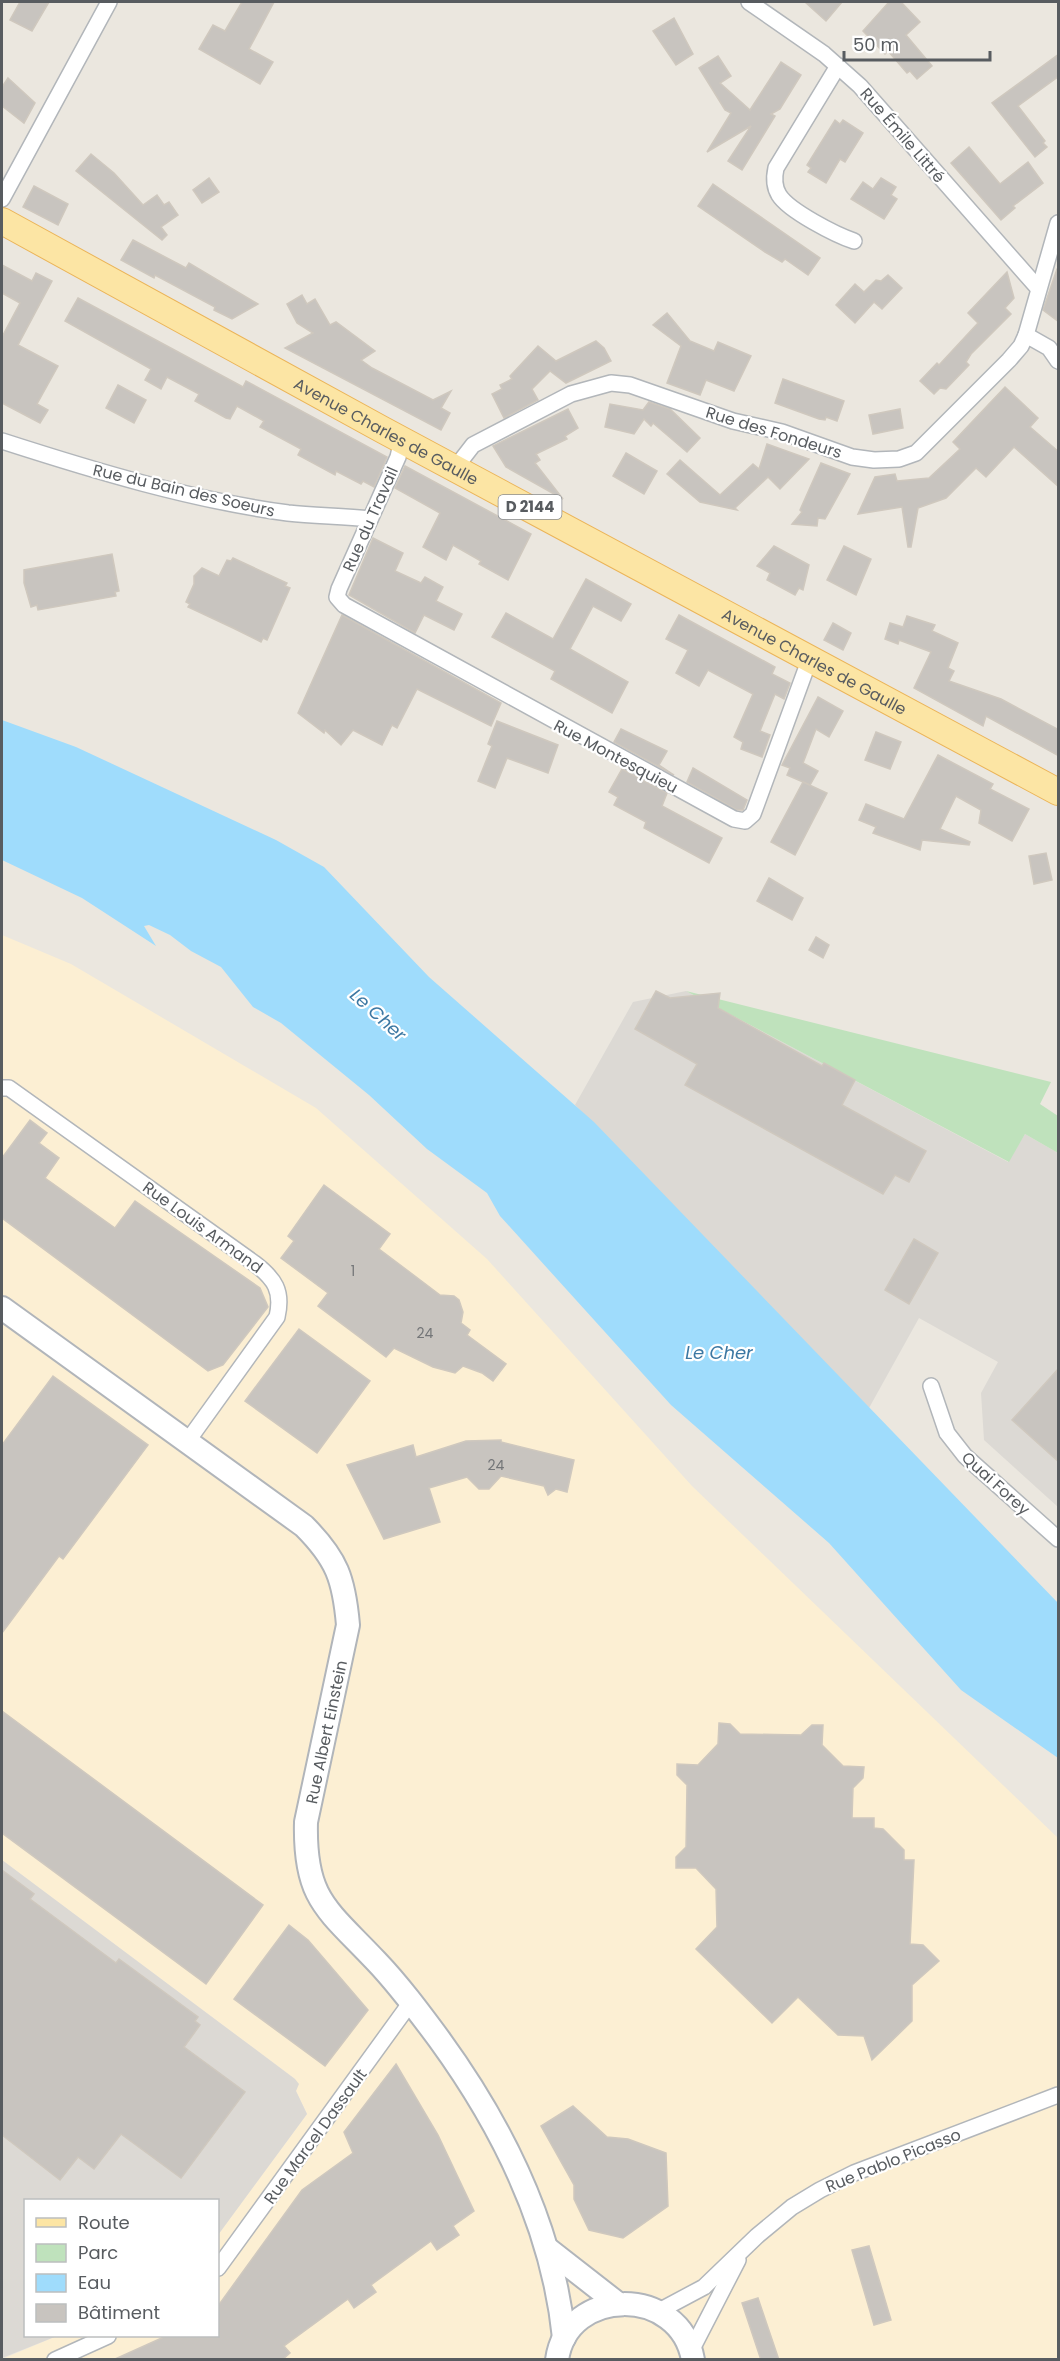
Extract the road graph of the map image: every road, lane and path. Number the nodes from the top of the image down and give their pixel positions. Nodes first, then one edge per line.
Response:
1 (109, 2) edge
2 (748, 2) edge
3 (838, 66) junction
4 (2, 199) edge
5 (2, 221) edge
6 (1059, 222) edge
7 (854, 241) dead end
8 (1038, 288) junction
9 (1026, 335) junction
10 (1059, 361) edge
11 (402, 440) junction
12 (2, 441) edge
13 (456, 467) junction
14 (370, 519) junction
15 (338, 597) joint
16 (810, 658) junction
17 (1059, 792) edge
18 (2, 1088) edge
19 (2, 1308) edge
20 (931, 1386) dead end
21 (187, 1442) junction
22 (1059, 1539) edge
23 (411, 2001) junction
24 (1059, 2095) edge
25 (549, 2250) junction
26 (742, 2250) junction
27 (219, 2267) edge
28 (617, 2303) junction
29 (659, 2311) junction
30 (106, 2337) edge
31 (564, 2338) junction
32 (692, 2355) edge
33 (55, 2360) edge
34 (556, 2360) edge

1 - 4 street
2 - 3 street, Rue Émile Littré
3 - 7 street
3 - 8 street, Rue Émile Littré
5 - 11 main road, Avenue Charles de Gaulle / D 2144
6 - 8 street, Rue des Fondeurs
8 - 9 street, Rue des Fondeurs
9 - 10 street
9 - 13 street, Rue des Fondeurs
11 - 13 main road, Avenue Charles de Gaulle / D 2144
11 - 14 street, Rue du Travail
12 - 14 street, Rue du Bain des Soeurs
13 - 16 main road, Avenue Charles de Gaulle / D 2144
14 - 15 street, Rue du Travail
15 - 16 street, Rue Montesquieu
16 - 17 main road, Avenue Charles de Gaulle / D 2144
18 - 21 street, Rue Louis Armand
19 - 21 street, Rue Albert Einstein
20 - 22 street, Quai Forey
21 - 23 street, Rue Albert Einstein
23 - 25 street, Rue Albert Einstein
23 - 27 street, Rue Marcel Dassault
24 - 26 street, Rue Pablo Picasso
25 - 28 street
25 - 31 street, Rue Albert Einstein
26 - 29 street, Rue Pablo Picasso
26 - 32 street, Rue Pablo Picasso
28 - 29 street
28 - 31 street
29 - 32 street
30 - 33 street
31 - 34 street

